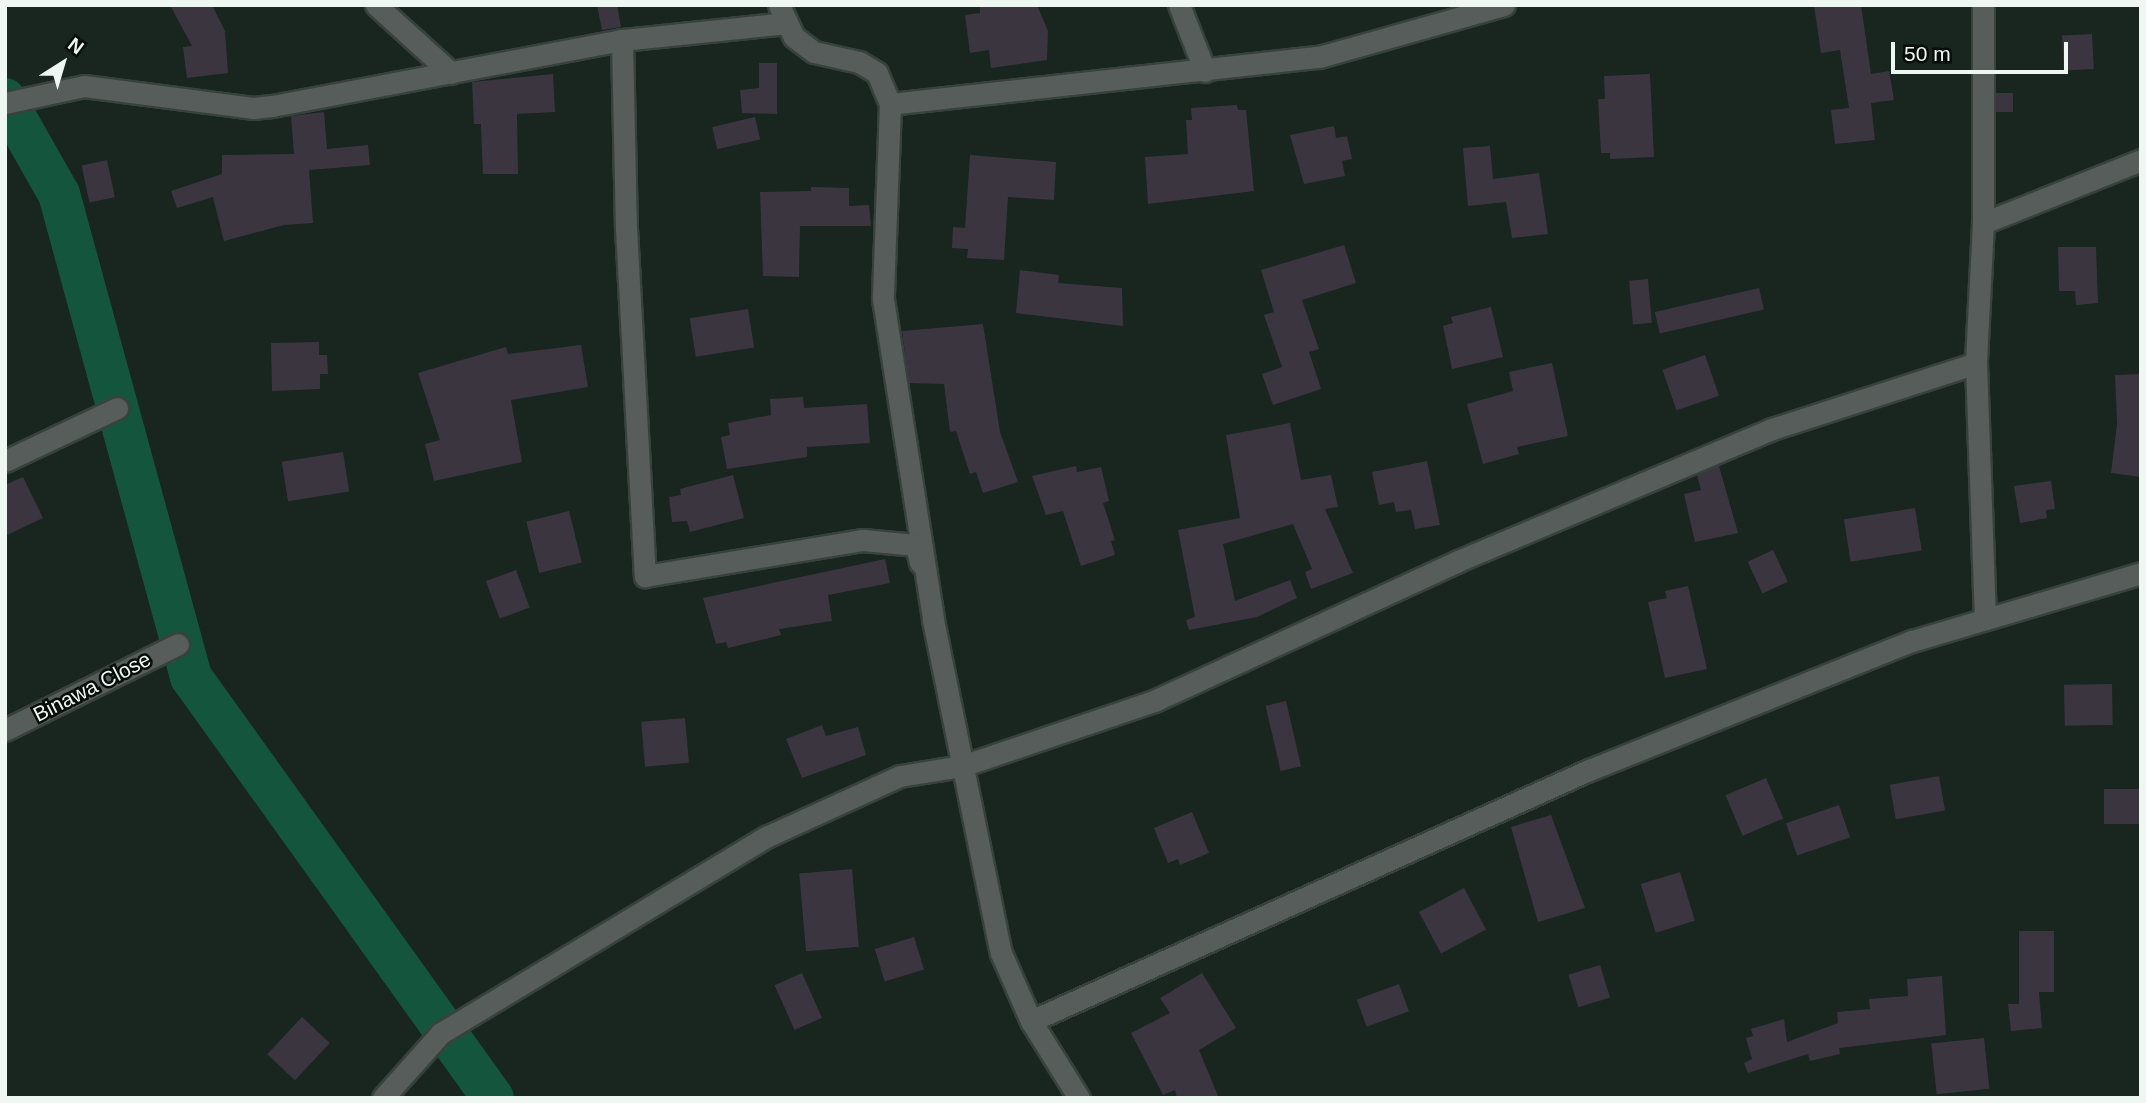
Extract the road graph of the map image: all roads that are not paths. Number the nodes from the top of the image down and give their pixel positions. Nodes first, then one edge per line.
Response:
1 (376, 5) edge
2 (1179, 5) edge
3 (1504, 5) edge
4 (1983, 5) edge
5 (782, 14) edge
6 (622, 40) junction
7 (1205, 71) junction
8 (451, 74) junction
9 (5, 103) edge
10 (890, 104) junction
11 (2141, 160) edge
12 (1983, 223) junction
13 (1976, 363) junction
14 (117, 408) dead end
15 (5, 461) edge
16 (2141, 573) edge
17 (1985, 618) junction
18 (933, 620) junction
19 (178, 644) dead end
20 (5, 730) edge
21 (962, 766) junction
22 (1031, 1021) junction
23 (383, 1098) edge
24 (1079, 1098) edge

1 - 8 street
2 - 7 street
3 - 7 street
4 - 12 street
5 - 6 street
5 - 10 street
6 - 8 street
6 - 18 street
7 - 10 street
8 - 9 street
10 - 18 street
11 - 12 street
12 - 13 street
13 - 17 street
13 - 21 street
14 - 15 street
16 - 17 street
17 - 22 street
18 - 21 street
19 - 20 street, Binawa Close
21 - 22 street
21 - 23 street
22 - 24 street

